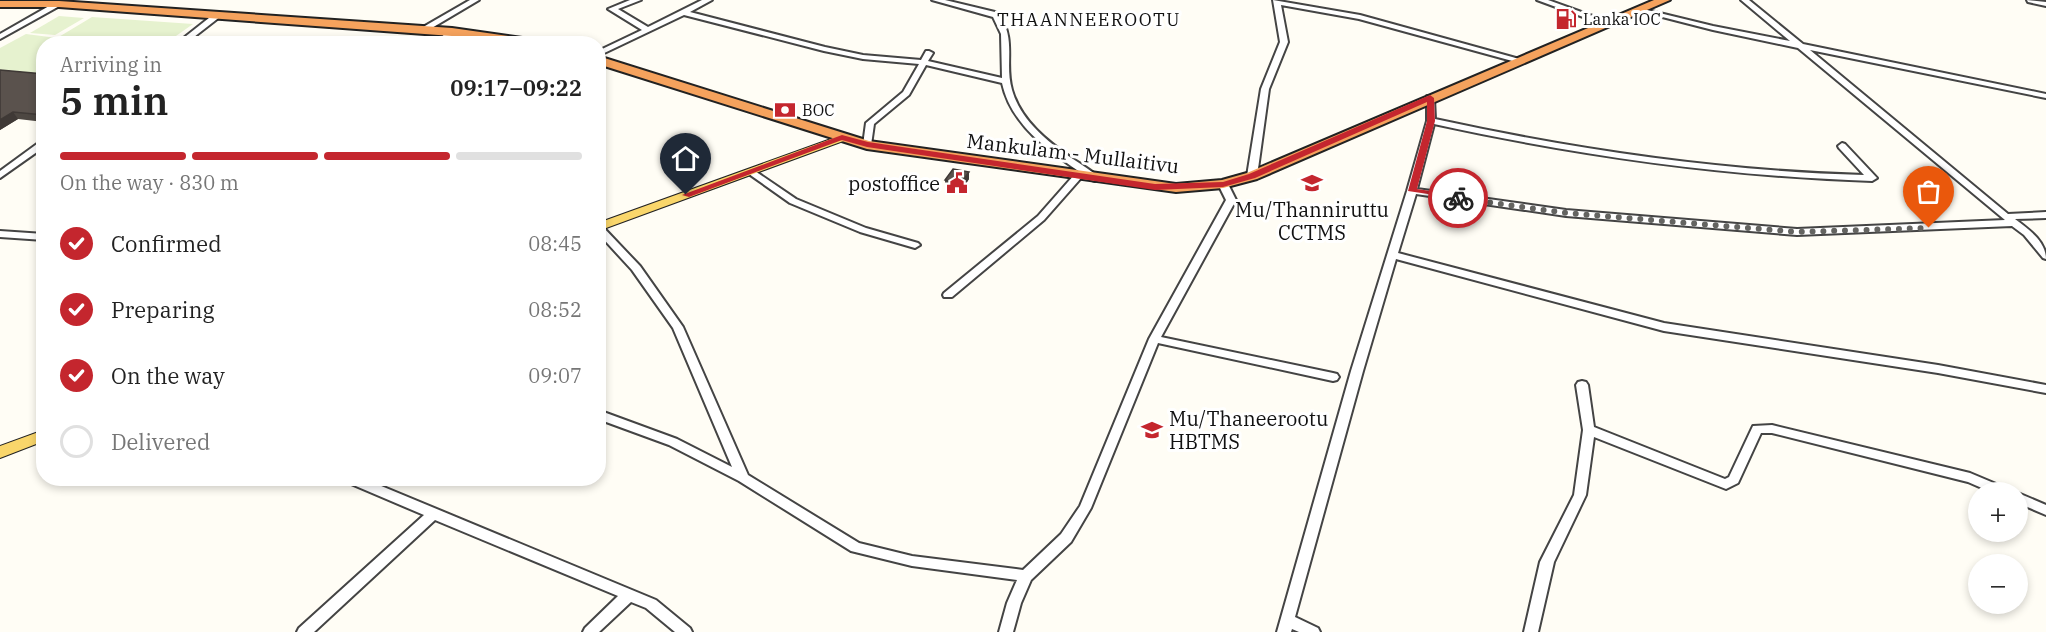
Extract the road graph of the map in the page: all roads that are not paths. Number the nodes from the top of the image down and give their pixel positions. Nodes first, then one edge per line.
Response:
1 (475, 0) edge
2 (637, 0) edge
3 (708, 0) edge
4 (936, 0) edge
5 (1541, 0) edge
6 (1664, 0) edge
7 (1745, 0) edge
8 (2031, 0) edge
9 (1277, 1) edge
10 (0, 4) edge
11 (59, 4) junction
12 (2046, 4) edge
13 (1639, 10) junction
14 (683, 12) junction
15 (217, 16) junction
16 (1608, 23) junction
17 (422, 30) junction
18 (648, 30) junction
19 (452, 32) junction
20 (190, 36) edge
21 (447, 36) edge
22 (480, 36) edge
23 (0, 37) edge
24 (1797, 45) junction
25 (606, 50) edge
26 (929, 53) dead end
27 (1519, 60) junction
28 (922, 62) junction
29 (606, 63) edge
30 (1007, 82) junction
31 (2046, 96) edge
32 (1430, 98) junction
33 (1431, 121) junction
34 (842, 138) junction
35 (867, 145) junction
36 (1842, 146) dead end
37 (36, 148) edge
38 (752, 172) junction
39 (0, 175) edge
40 (1078, 176) junction
41 (1252, 176) junction
42 (1095, 178) junction
43 (1223, 184) junction
44 (1412, 191) junction
45 (2046, 215) edge
46 (2010, 220) junction
47 (606, 224) edge
48 (0, 234) edge
49 (36, 236) edge
50 (606, 236) edge
51 (915, 245) dead end
52 (1393, 255) junction
53 (2046, 256) edge
54 (948, 295) dead end
55 (1154, 339) junction
56 (1333, 377) dead end
57 (1582, 386) dead end
58 (2046, 389) edge
59 (606, 417) edge
60 (1589, 430) junction
61 (36, 438) edge
62 (0, 452) edge
63 (743, 478) junction
64 (1980, 482) edge
65 (368, 486) edge
66 (2028, 502) edge
67 (2046, 510) edge
68 (434, 513) junction
69 (1026, 576) junction
70 (629, 595) junction
71 (1287, 626) edge
72 (304, 632) edge
73 (590, 632) edge
74 (685, 632) edge
75 (1006, 632) edge
76 (1313, 632) edge
77 (1532, 632) edge

1 - 17 street
2 - 18 street
3 - 14 street
4 - 30 street
5 - 16 street
6 - 13 highway, Mankulam - Mullaitivu
7 - 24 street
8 - 12 street
9 - 27 street
9 - 41 street
10 - 11 highway
11 - 15 highway
11 - 23 street
13 - 16 highway, Mankulam - Mullaitivu
13 - 24 street
14 - 18 street
14 - 28 street
15 - 17 highway
15 - 20 street
16 - 27 highway, Mankulam - Mullaitivu
17 - 19 highway
18 - 25 street
19 - 21 street
19 - 22 highway
24 - 31 street
24 - 46 street
26 - 28 street
27 - 32 highway, Mankulam - Mullaitivu
28 - 30 street
28 - 35 street
29 - 34 highway, Mankulam - Mullaitivu
30 - 42 street
32 - 33 street
32 - 41 highway, Mankulam - Mullaitivu
33 - 36 street
33 - 44 street
34 - 35 highway, Mankulam - Mullaitivu
34 - 38 main road
35 - 40 highway, Mankulam - Mullaitivu
37 - 39 street
38 - 47 main road
38 - 51 street
40 - 42 highway, Mankulam - Mullaitivu
40 - 54 street
41 - 43 highway, Mankulam - Mullaitivu
42 - 43 highway, Mankulam - Mullaitivu
43 - 55 street
44 - 46 street
44 - 52 street
45 - 46 street
46 - 53 street
48 - 49 street
50 - 63 street
52 - 58 street
52 - 71 street
55 - 56 street
55 - 69 street
57 - 60 street
59 - 63 street
60 - 64 street
60 - 77 street
61 - 62 main road
63 - 69 street
65 - 68 street
66 - 67 street
68 - 70 street
68 - 72 street
69 - 75 street
70 - 73 street
70 - 74 street
71 - 76 street

